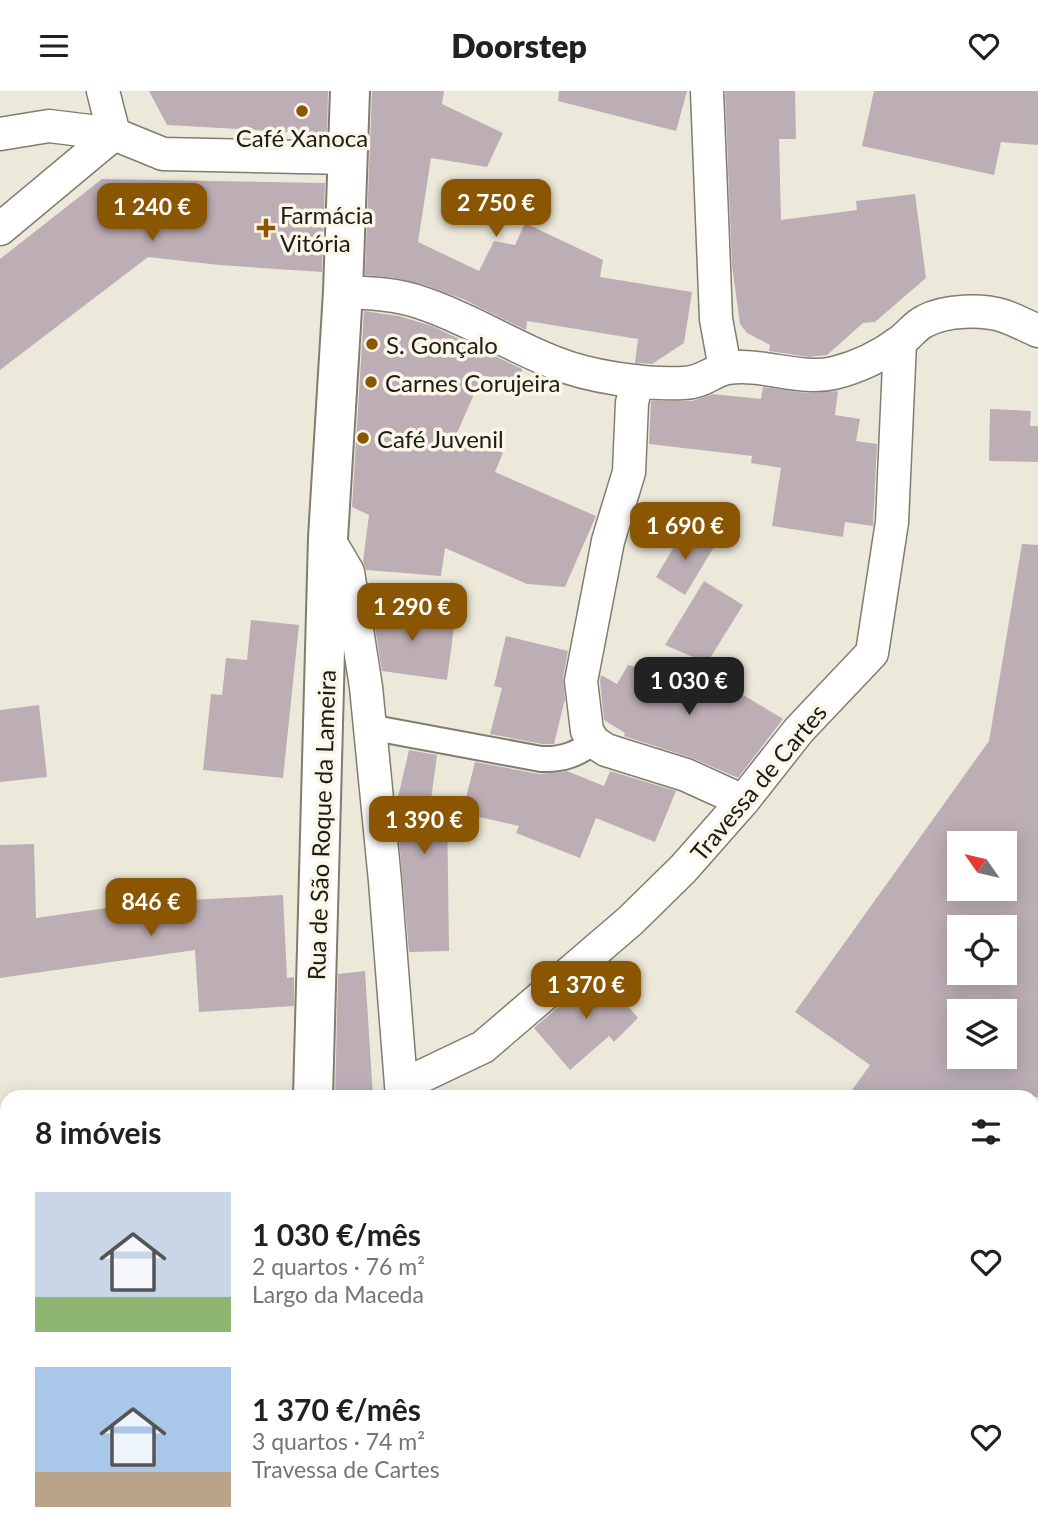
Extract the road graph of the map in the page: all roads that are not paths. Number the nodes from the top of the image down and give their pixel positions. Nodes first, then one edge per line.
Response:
1 (103, 91) edge
2 (350, 91) edge
3 (707, 91) edge
4 (0, 134) edge
5 (114, 134) junction
6 (348, 158) junction
7 (0, 229) edge
8 (344, 292) junction
9 (1038, 331) edge
10 (900, 342) junction
11 (725, 368) junction
12 (637, 381) junction
13 (328, 538) junction
14 (369, 727) junction
15 (591, 737) junction
16 (743, 801) junction
17 (313, 1090) edge
18 (401, 1090) edge
19 (405, 1090) edge

1 - 5 street
2 - 6 main road, Rua de São Roque da Lameira
3 - 11 street
4 - 5 street
5 - 6 street
5 - 7 street
6 - 8 main road, Rua de São Roque da Lameira
8 - 12 street
8 - 13 main road, Rua de São Roque da Lameira
9 - 10 street
10 - 11 street
10 - 16 street, Travessa de Cartes
11 - 12 street
12 - 15 street
13 - 14 street
13 - 17 main road, Rua de São Roque da Lameira
14 - 15 street
14 - 18 street
15 - 16 street
16 - 19 street, Travessa de Cartes

